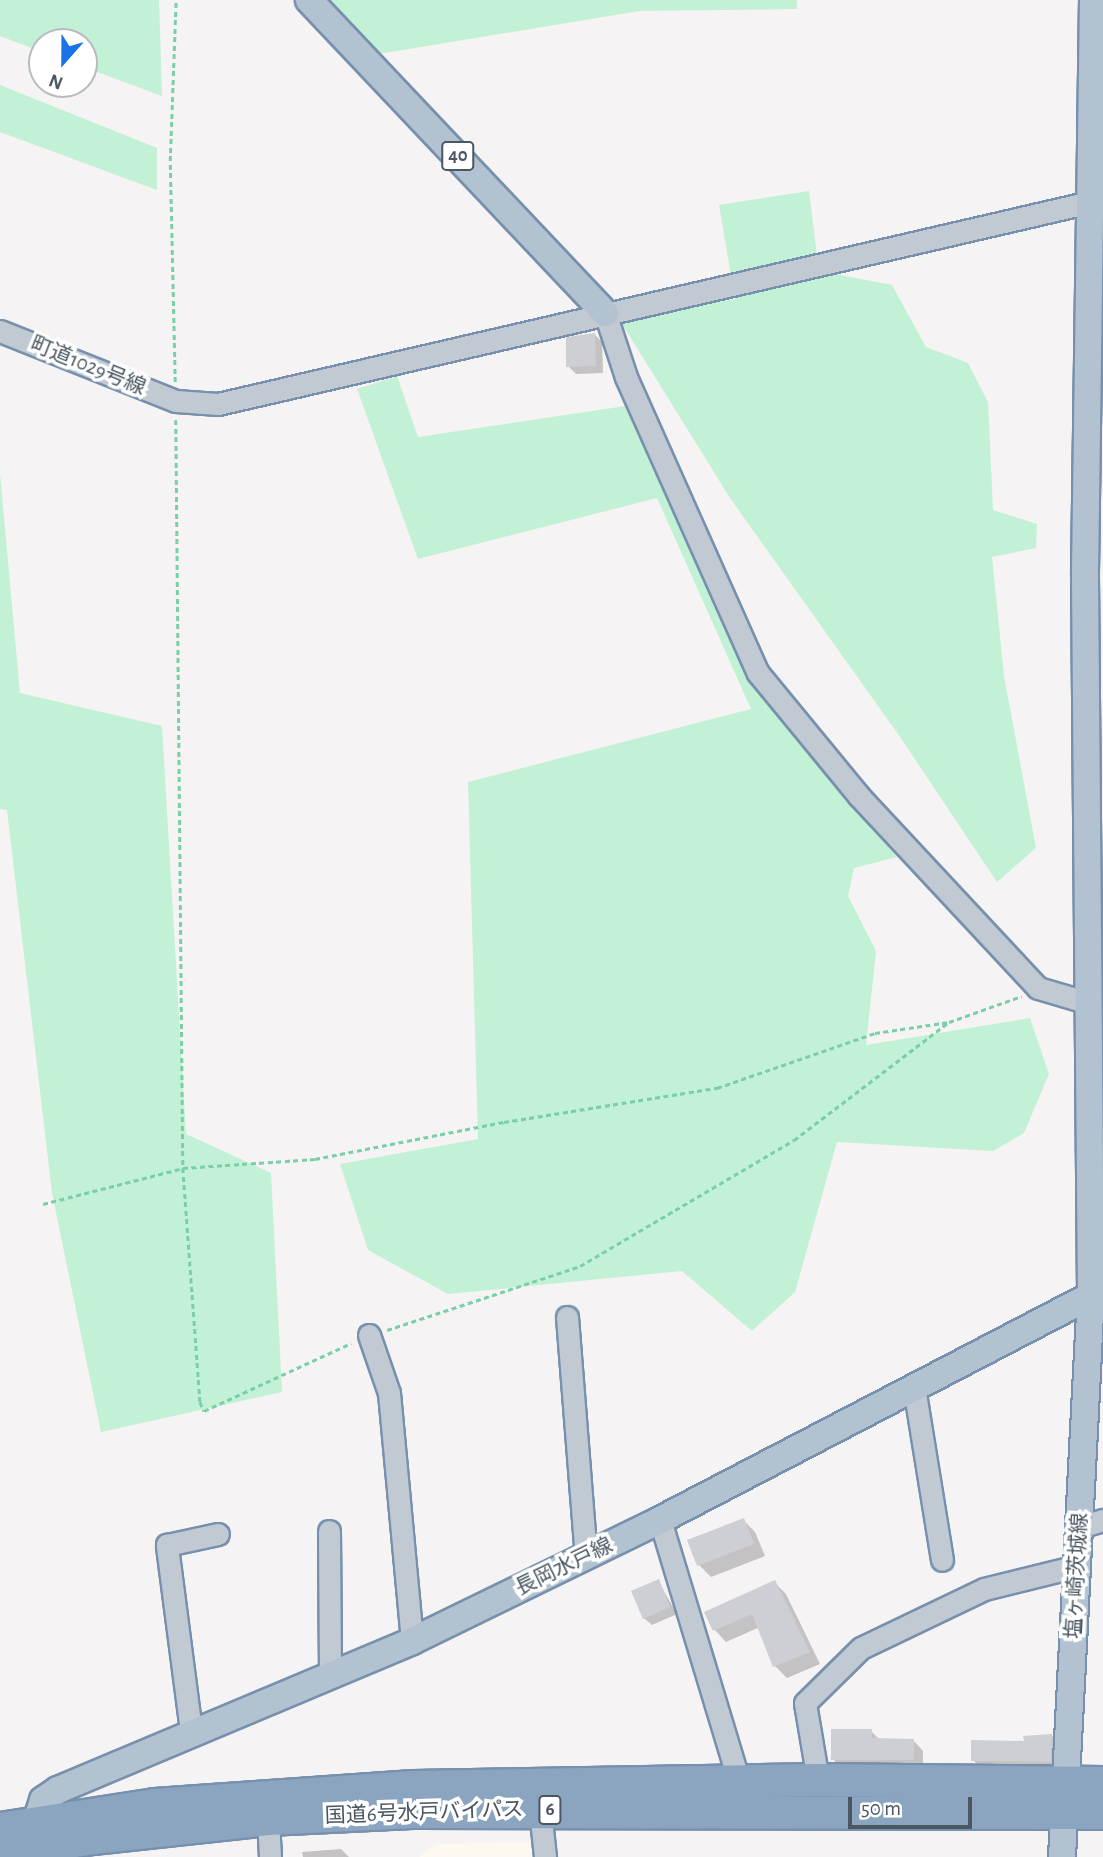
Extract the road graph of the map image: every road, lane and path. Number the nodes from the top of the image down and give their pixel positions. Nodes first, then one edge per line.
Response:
1 (176, 0) edge
2 (309, 0) edge
3 (1093, 0) edge
4 (1094, 192) edge
5 (605, 313) junction
6 (0, 331) edge
7 (176, 401) junction
8 (1038, 988) junction
9 (1094, 1010) edge
10 (949, 1022) junction
11 (183, 1168) junction
12 (43, 1204) dead end
13 (1097, 1291) edge
14 (567, 1317) dead end
15 (369, 1335) junction
16 (914, 1387) junction
17 (660, 1520) junction
18 (1091, 1523) edge
19 (329, 1531) dead end
20 (218, 1534) dead end
21 (586, 1557) junction
22 (942, 1560) dead end
23 (1077, 1566) junction
24 (412, 1641) junction
25 (330, 1675) junction
26 (191, 1731) junction
27 (818, 1780) junction
28 (739, 1781) junction
29 (1103, 1783) edge
30 (1066, 1798) junction
31 (540, 1810) junction
32 (1103, 1812) edge
33 (268, 1819) junction
34 (36, 1822) junction
35 (0, 1829) edge
36 (0, 1854) edge
37 (270, 1857) edge
38 (545, 1857) edge
39 (1062, 1857) edge

1 - 7 path
2 - 5 main road, 40
3 - 4 main road, 塩ヶ崎茨城線
4 - 5 street
4 - 9 main road, 塩ヶ崎茨城線
5 - 7 street
5 - 8 street
6 - 7 street, 町道1029号線
7 - 11 path
8 - 9 street
8 - 10 path
9 - 13 main road, 塩ヶ崎茨城線
10 - 11 path
10 - 15 path
11 - 12 path
11 - 15 path
13 - 16 main road, 長岡水戸線
13 - 18 main road, 塩ヶ崎茨城線
14 - 21 street
15 - 24 street
16 - 17 main road, 長岡水戸線
16 - 22 street
17 - 21 main road, 長岡水戸線
17 - 28 street
18 - 23 main road, 塩ヶ崎茨城線
19 - 25 street
20 - 26 street
21 - 24 main road, 長岡水戸線
23 - 27 street
23 - 30 main road, 塩ヶ崎茨城線
24 - 25 main road, 長岡水戸線
25 - 26 main road, 長岡水戸線
26 - 34 main road, 長岡水戸線
27 - 28 highway, 国道6号水戸バイパス / 6
27 - 30 highway, 国道6号水戸バイパス / 6
28 - 34 highway, 国道6号水戸バイパス / 6
29 - 30 highway, 国道6号水戸バイパス / 6
30 - 31 highway, 国道6号水戸バイパス / 6
30 - 32 highway, 国道6号水戸バイパス / 6
30 - 39 main road, 塩ヶ崎茨城線
31 - 33 highway, 国道6号水戸バイパス / 6
31 - 38 street
33 - 36 highway, 国道6号水戸バイパス / 6
33 - 37 street
34 - 35 highway, 国道6号水戸バイパス / 6

